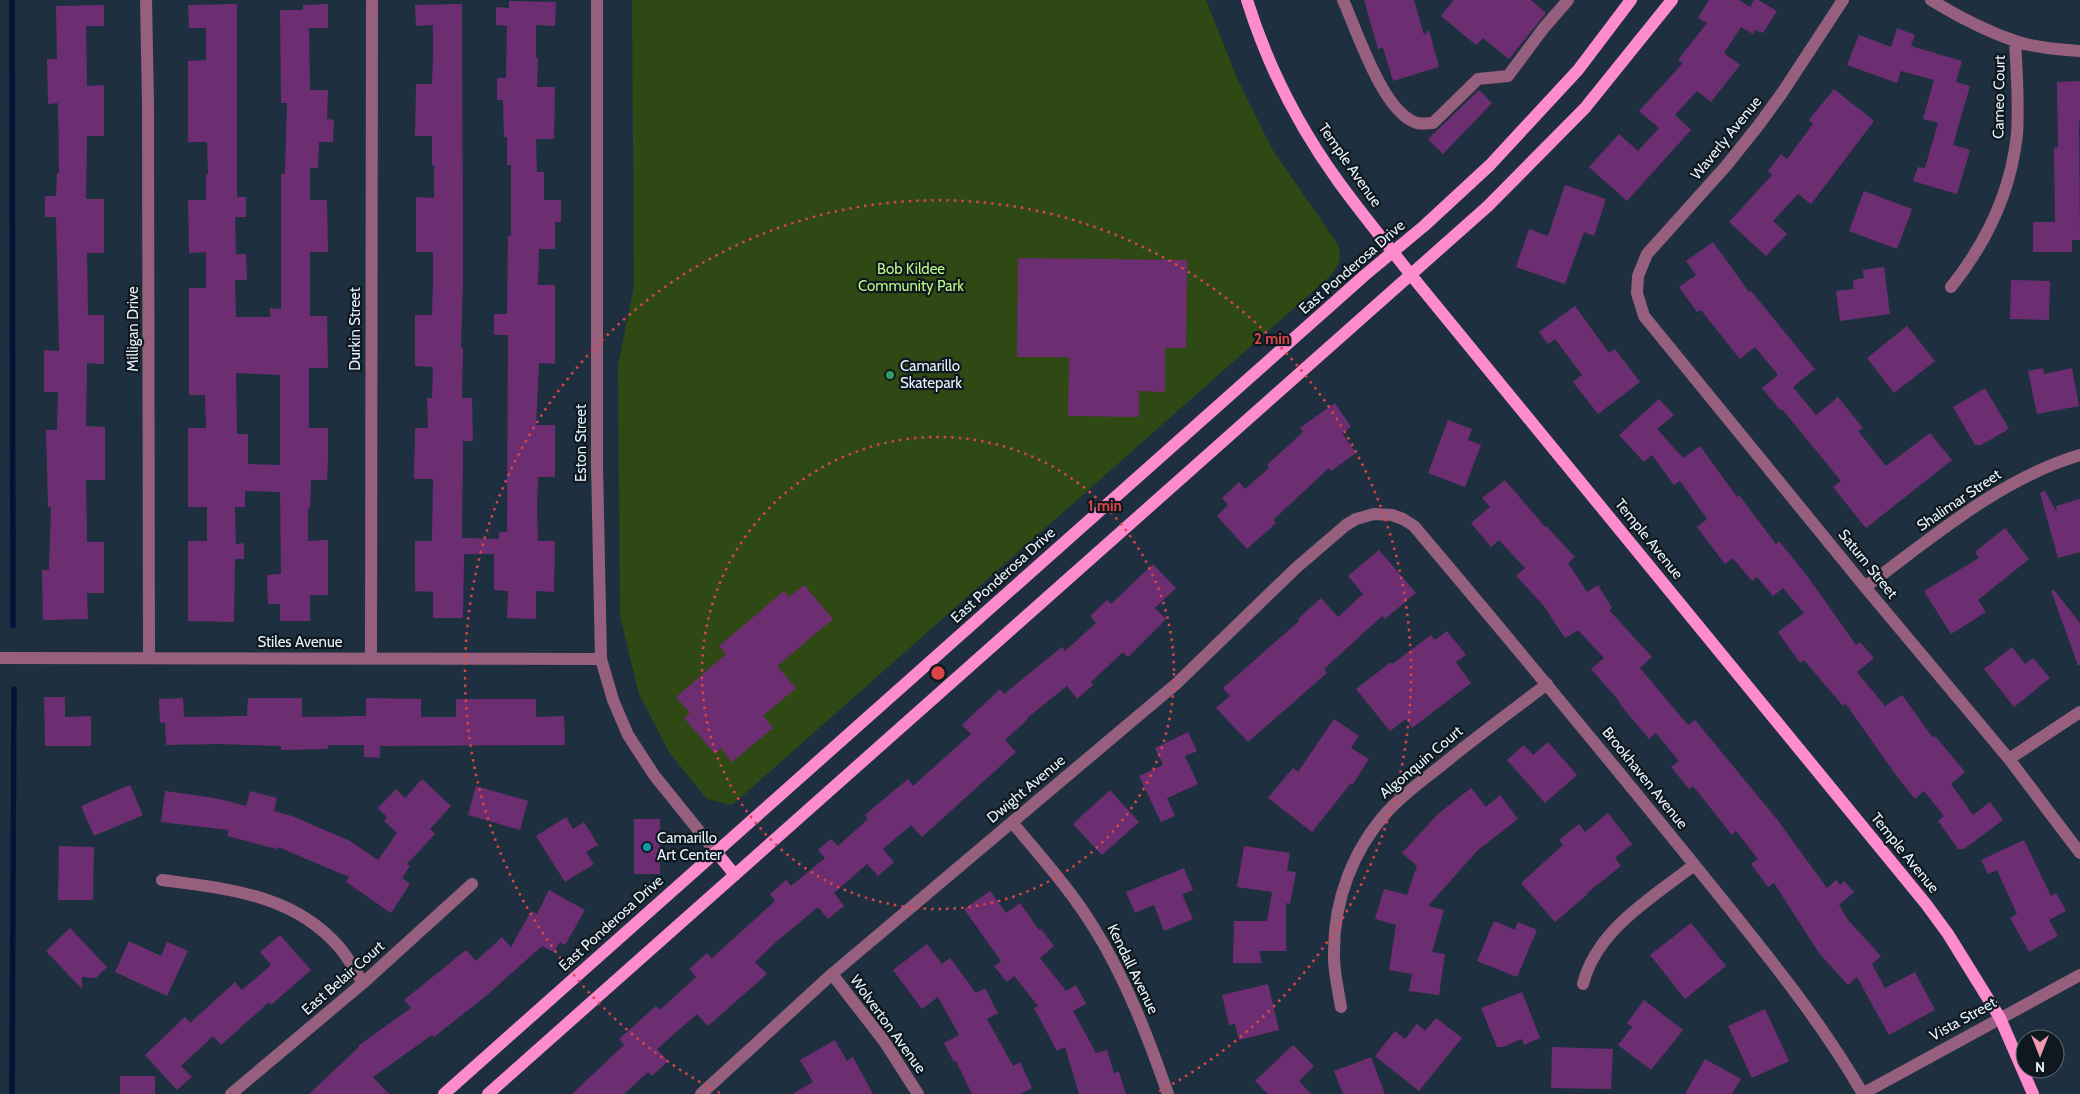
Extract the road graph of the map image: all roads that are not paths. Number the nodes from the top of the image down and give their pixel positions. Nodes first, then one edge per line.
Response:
1 (146, 0) edge
2 (372, 0) edge
3 (596, 0) edge
4 (1248, 0) edge
5 (1343, 0) edge
6 (1568, 0) edge
7 (1630, 0) edge
8 (1672, 0) edge
9 (1843, 0) edge
10 (1931, 0) edge
11 (2015, 41) junction
12 (2080, 51) edge
13 (1392, 251) junction
14 (1411, 275) junction
15 (1951, 287) dead end
16 (1637, 293) joint
17 (2080, 455) edge
18 (1374, 514) joint
19 (1864, 587) junction
20 (0, 658) edge
21 (149, 658) junction
22 (371, 659) junction
23 (601, 659) junction
24 (1547, 684) junction
25 (2080, 712) edge
26 (2009, 759) junction
27 (1012, 822) junction
28 (716, 852) junction
29 (2080, 853) edge
30 (1694, 864) junction
31 (735, 875) junction
32 (162, 880) dead end
33 (472, 884) dead end
34 (832, 974) junction
35 (2080, 974) edge
36 (364, 983) junction
37 (1584, 984) dead end
38 (1341, 1007) dead end
39 (2000, 1018) junction
40 (232, 1094) edge
41 (444, 1094) edge
42 (488, 1094) edge
43 (701, 1094) edge
44 (918, 1094) edge
45 (1168, 1094) edge
46 (1863, 1094) edge
47 (2033, 1094) edge

1 - 21 street, Milligan Drive
2 - 22 street, Durkin Street
3 - 23 street, Eston Street
4 - 13 main road, Temple Avenue
5 - 6 street
7 - 13 main road, East Ponderosa Drive
8 - 14 main road
9 - 16 street, Waverly Avenue
10 - 11 street
11 - 12 street
11 - 15 street, Cameo Court
13 - 14 main road, Temple Avenue
13 - 28 main road, East Ponderosa Drive
14 - 31 main road
14 - 39 main road, Temple Avenue
16 - 19 street, Saturn Street
17 - 19 street, Shalimar Street
18 - 24 street, Brookhaven Avenue
18 - 27 street, Dwight Avenue
19 - 26 street, Saturn Street
20 - 21 street, Stiles Avenue
21 - 22 street, Stiles Avenue
22 - 23 street, Stiles Avenue
23 - 28 street, Eston Street
24 - 30 street, Brookhaven Avenue
24 - 38 street, Algonquin Court
25 - 26 street
26 - 29 street, Saturn Street
27 - 34 street, Dwight Avenue
27 - 45 street, Kendall Avenue
28 - 31 main road
28 - 41 main road, East Ponderosa Drive
30 - 37 street
30 - 46 street, Brookhaven Avenue
31 - 42 main road
32 - 36 street
33 - 36 street, East Belair Court
34 - 43 street, Dwight Avenue
34 - 44 street, Wolverton Avenue
35 - 39 street, Vista Street
36 - 40 street, East Belair Court
39 - 46 street, Vista Street
39 - 47 main road, Temple Avenue

